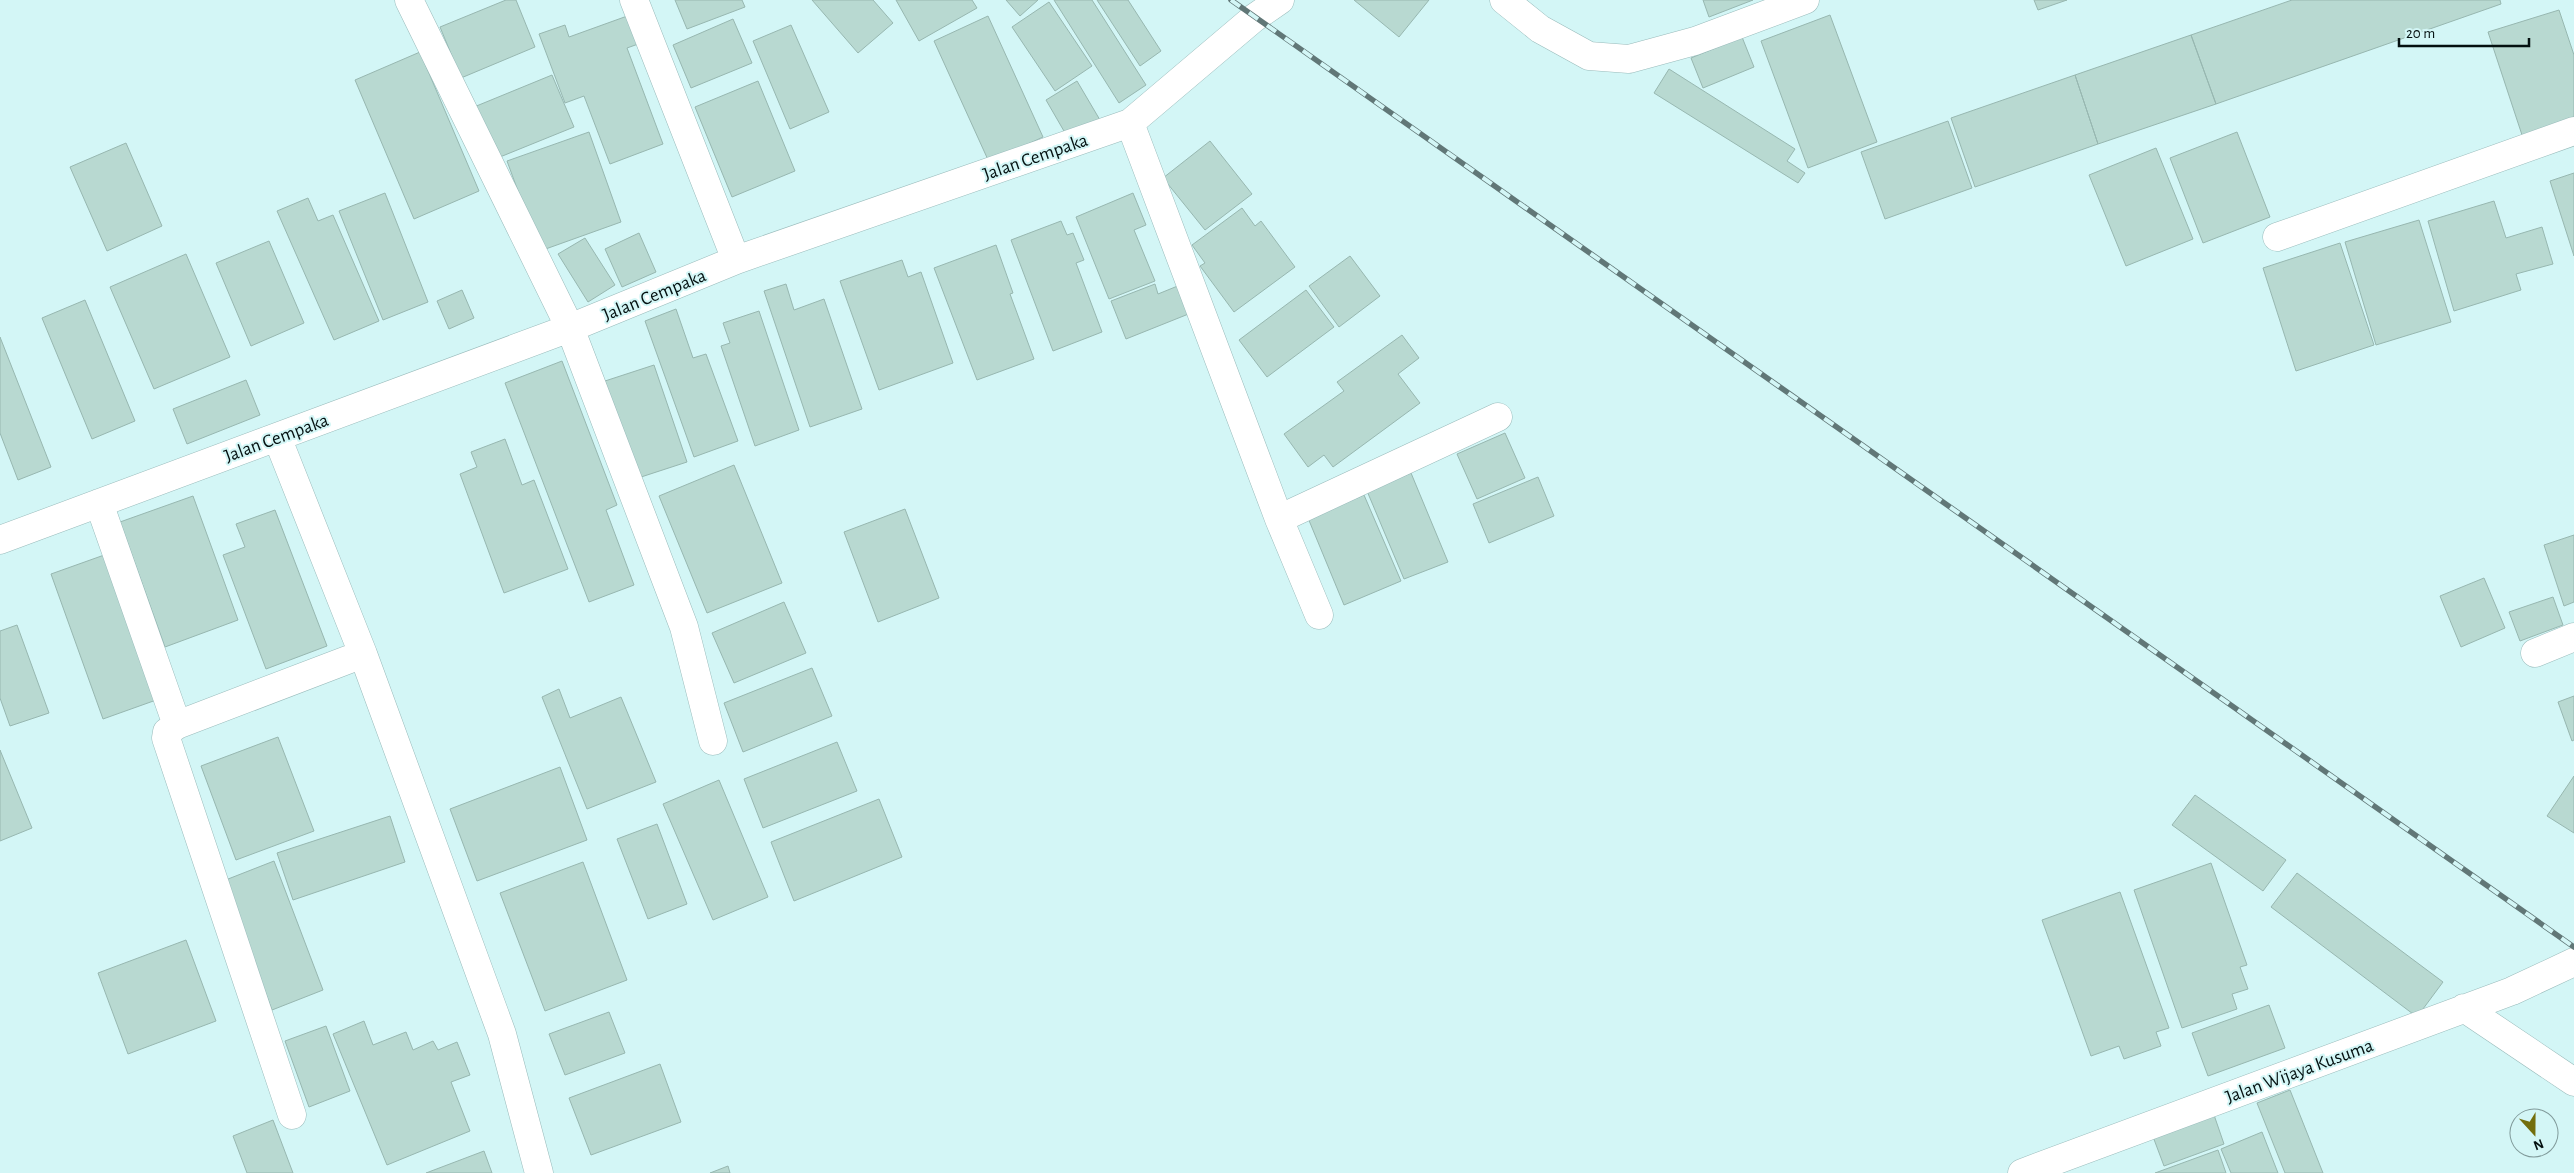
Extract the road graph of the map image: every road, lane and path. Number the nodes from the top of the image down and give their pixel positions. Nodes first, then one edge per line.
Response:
1 (409, 0) edge
2 (634, 0) edge
3 (1280, 0) edge
4 (1504, 0) edge
5 (1805, 0) edge
6 (1130, 123) junction
7 (2574, 131) edge
8 (2277, 237) dead end
9 (736, 260) junction
10 (570, 328) junction
11 (1498, 417) dead end
12 (277, 437) junction
13 (98, 503) junction
14 (1279, 519) junction
15 (0, 540) edge
16 (1319, 615) dead end
17 (2574, 637) edge
18 (2534, 653) dead end
19 (363, 654) junction
20 (177, 725) junction
21 (713, 741) dead end
22 (2574, 962) edge
23 (2464, 1008) junction
24 (2574, 1082) edge
25 (292, 1115) dead end
26 (539, 1173) edge
27 (2022, 1173) edge

1 - 10 street
2 - 9 street
3 - 6 street, Jalan Cempaka
4 - 5 street
6 - 9 street, Jalan Cempaka
6 - 14 street
7 - 8 street
9 - 10 street, Jalan Cempaka
10 - 12 street, Jalan Cempaka
10 - 21 street
11 - 14 street
12 - 13 street, Jalan Cempaka
12 - 19 street
13 - 15 street, Jalan Cempaka
13 - 20 street
14 - 16 street
17 - 18 street
19 - 20 street
19 - 26 street
20 - 25 street
22 - 23 street, Jalan Wijaya Kusuma
23 - 24 street
23 - 27 street, Jalan Wijaya Kusuma

